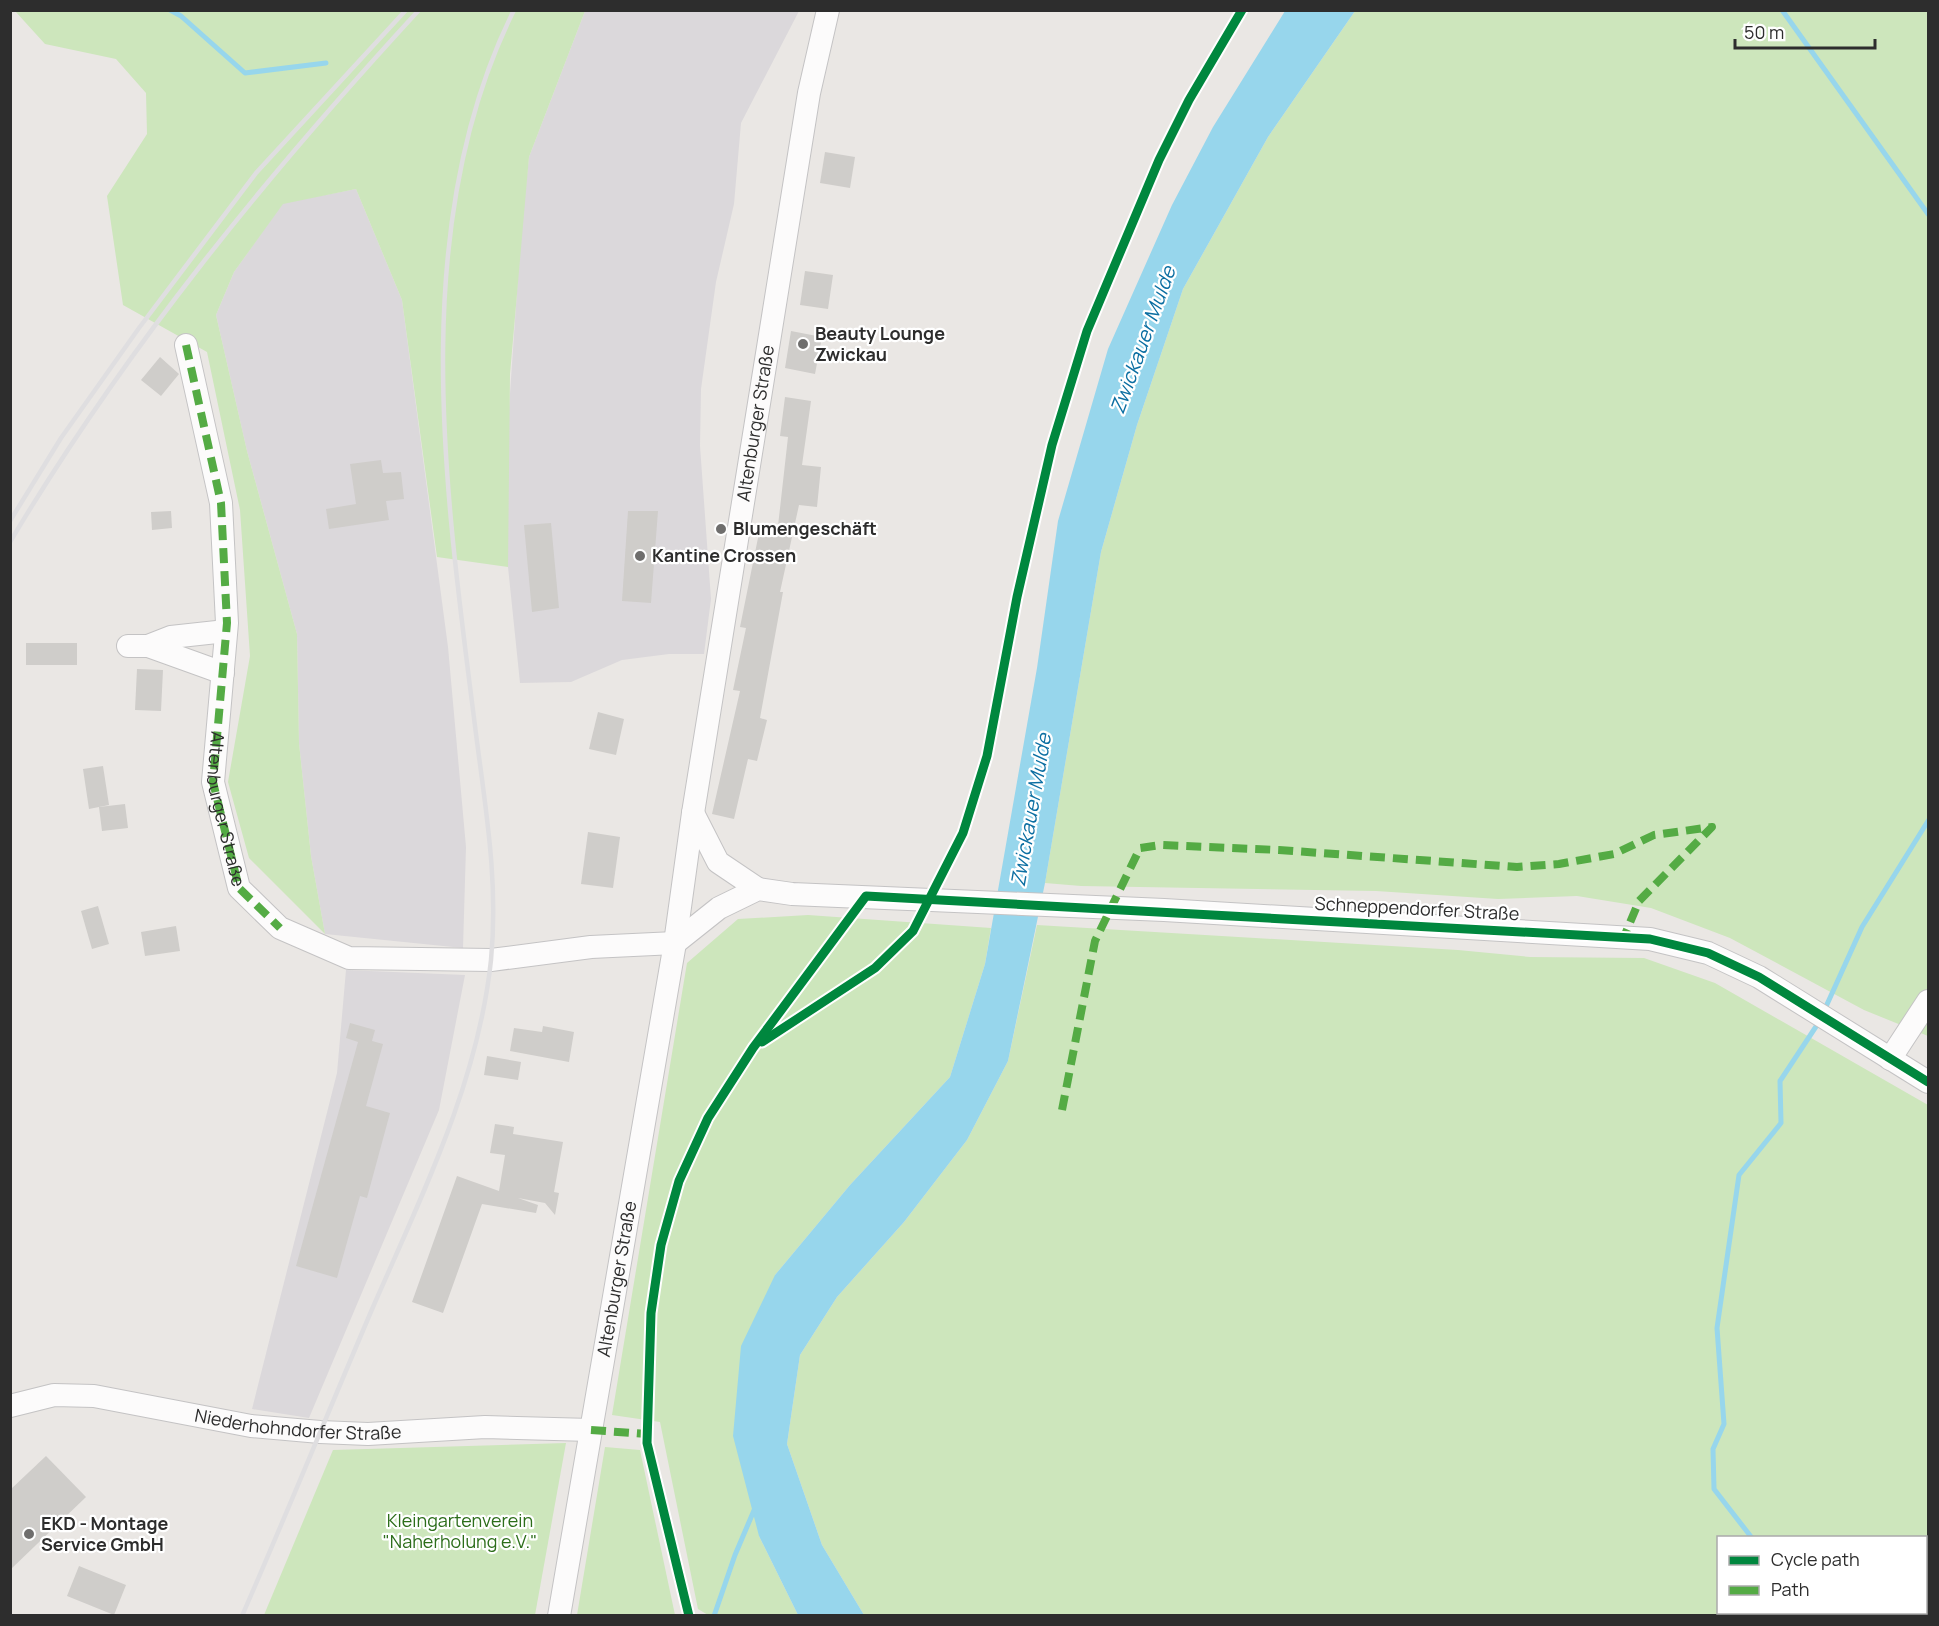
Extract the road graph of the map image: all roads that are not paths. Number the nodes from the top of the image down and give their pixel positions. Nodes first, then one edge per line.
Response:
1 (828, 10) edge
2 (186, 345) dead end
3 (226, 631) junction
4 (223, 673) junction
5 (693, 813) junction
6 (758, 889) junction
7 (675, 943) junction
8 (1929, 1001) edge
9 (1885, 1055) junction
10 (1929, 1082) edge
11 (10, 1406) edge
12 (591, 1430) junction
13 (559, 1616) edge

1 - 5 street, Altenburger Straße
2 - 3 street, Altenburger Straße
3 - 4 street, Altenburger Straße
3 - 4 street
4 - 7 street, Altenburger Straße
5 - 6 street, Schneppendorfer Straße
5 - 7 street, Altenburger Straße
6 - 7 street
6 - 9 street, Schneppendorfer Straße
7 - 12 street, Altenburger Straße
8 - 9 street
9 - 10 street, Schneppendorfer Straße
11 - 12 street, Niederhohndorfer Straße
12 - 13 street, Altenburger Straße

